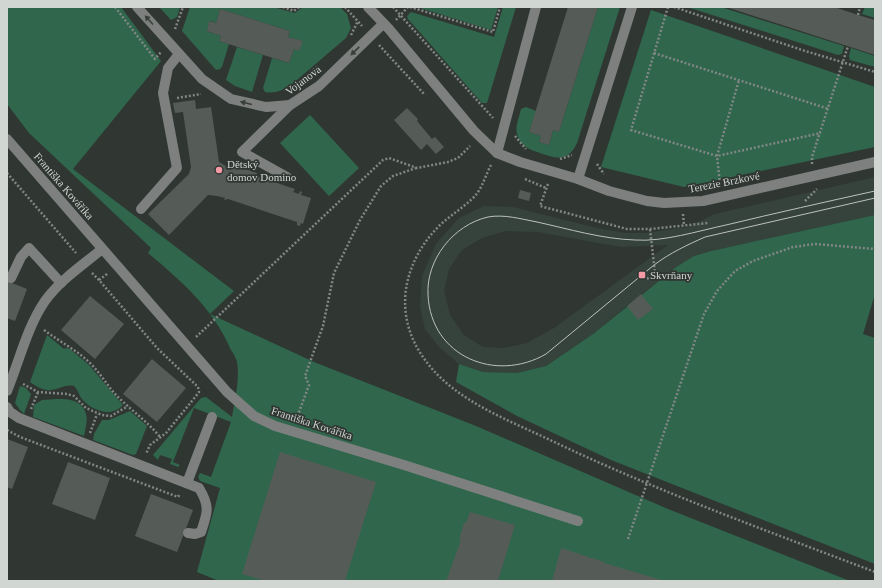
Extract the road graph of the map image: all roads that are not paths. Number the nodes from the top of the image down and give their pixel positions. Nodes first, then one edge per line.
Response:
1 (137, 7) edge
2 (368, 7) edge
3 (536, 7) edge
4 (632, 7) edge
5 (383, 24) junction
6 (179, 54) junction
7 (290, 105) junction
8 (7, 139) edge
9 (497, 153) junction
10 (875, 162) edge
11 (287, 177) dead end
12 (578, 179) junction
13 (141, 209) dead end
14 (102, 249) junction
15 (11, 278) dead end
16 (61, 283) junction
17 (7, 391) edge
18 (7, 407) edge
19 (212, 417) dead end
20 (187, 483) junction
21 (578, 521) dead end
22 (188, 533) dead end

6 -> 1 street, Vojanova
2 - 5 street
3 - 9 street
4 - 12 street
5 -> 7 street, Vojanova
5 - 9 street
7 -> 6 street, Vojanova
6 - 13 street
7 - 11 street
8 - 14 street, Františka Kováříka
9 - 12 street
10 - 12 street, Terezie Brzkové
14 - 16 street
14 - 21 street, Františka Kováříka
15 - 16 street
16 - 17 street
18 - 20 street
19 - 20 street
20 - 22 street

